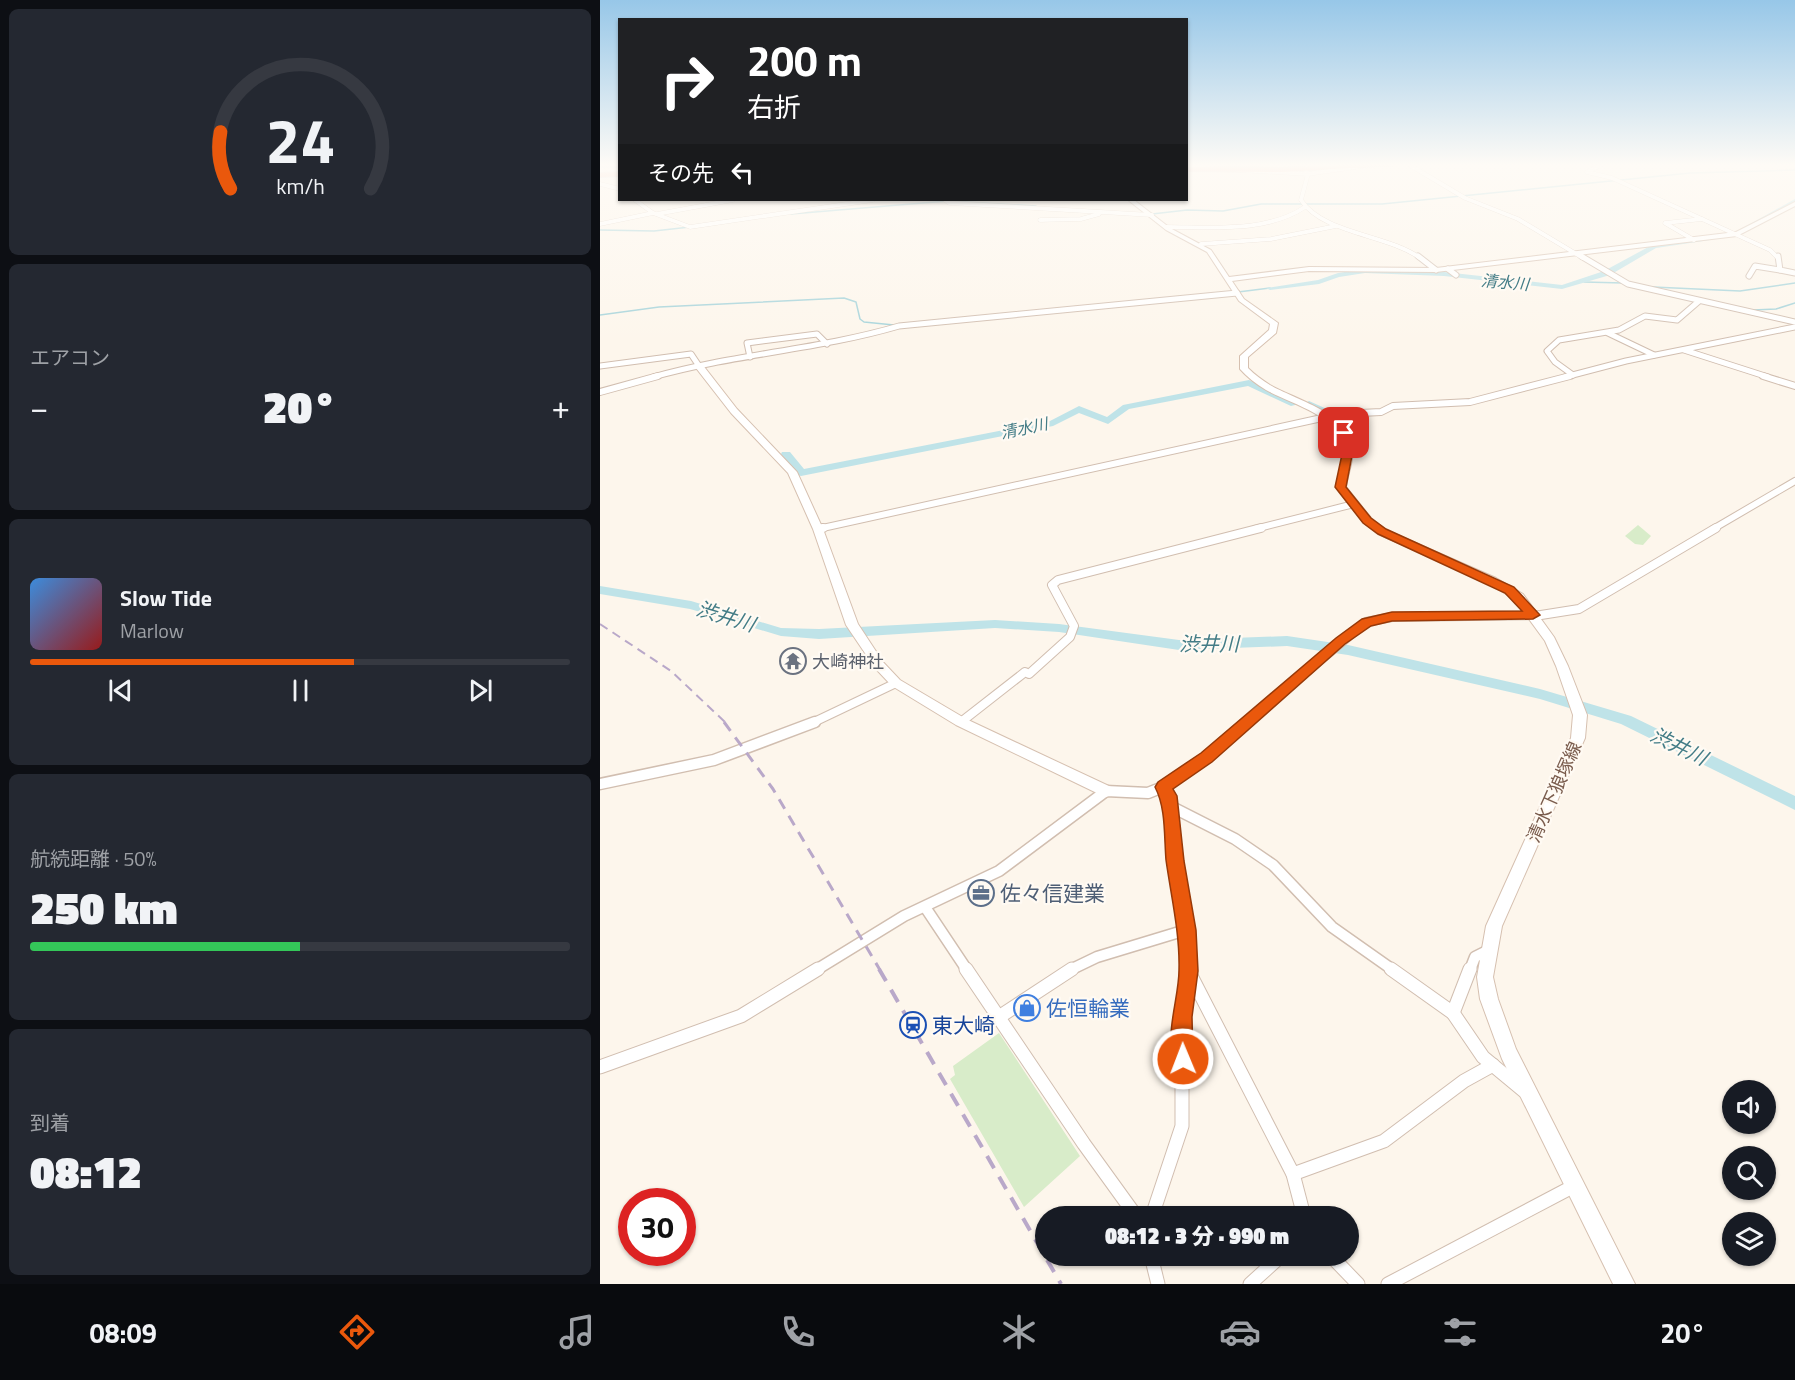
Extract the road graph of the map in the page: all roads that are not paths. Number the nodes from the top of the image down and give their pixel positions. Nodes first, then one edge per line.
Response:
1 (681, 223) edge
2 (712, 223) edge
3 (1161, 223) edge
4 (1244, 223) edge
5 (1335, 223) edge
6 (1523, 223) edge
7 (1666, 223) edge
8 (1712, 223) edge
9 (1758, 223) edge
10 (1339, 225) junction
11 (1166, 227) junction
12 (1737, 234) junction
13 (1694, 240) junction
14 (1201, 244) junction
15 (1578, 254) junction
16 (1448, 269) junction
17 (1436, 270) junction
18 (1780, 270) junction
19 (1795, 273) edge
20 (1456, 275) dead end
21 (1749, 276) dead end
22 (1228, 279) junction
23 (1236, 293) junction
24 (1699, 301) junction
25 (1795, 322) edge
26 (1795, 327) edge
27 (1608, 333) junction
28 (827, 344) junction
29 (1682, 350) junction
30 (1654, 355) junction
31 (750, 357) junction
32 (600, 366) edge
33 (699, 366) junction
34 (1573, 375) junction
35 (1795, 386) edge
36 (600, 392) edge
37 (1328, 417) junction
38 (1795, 481) edge
39 (1354, 504) junction
40 (818, 529) junction
41 (1533, 615) junction
42 (1338, 643) joint
43 (896, 683) junction
44 (961, 722) junction
45 (600, 784) edge
46 (1163, 787) junction
47 (1106, 791) junction
48 (1170, 806) junction
49 (925, 907) junction
50 (1186, 930) junction
51 (1487, 951) junction
52 (1189, 971) junction
53 (1453, 1012) junction
54 (999, 1017) junction
55 (1493, 1065) junction
56 (600, 1067) edge
57 (1527, 1092) junction
58 (1293, 1174) junction
59 (1574, 1186) junction
60 (1129, 1206) edge
61 (1155, 1206) edge
62 (1301, 1206) edge
63 (1154, 1266) edge
64 (1270, 1266) edge
65 (1341, 1266) edge
66 (1158, 1284) edge
67 (1250, 1284) edge
68 (1358, 1284) edge
69 (1388, 1284) edge
70 (1624, 1284) edge

1 - 2 street
3 - 11 street, 清水下狼塚線
4 - 11 street
5 - 10 street
6 - 15 street
7 - 13 street
8 - 12 street
9 - 12 street
10 - 14 street
10 - 17 street
11 - 14 street, 清水下狼塚線
12 - 13 street
12 - 18 street
13 - 15 street
14 - 22 street, 清水下狼塚線
15 - 16 street
15 - 24 street
16 - 17 street
16 - 20 street
17 - 22 street
18 - 19 street
18 - 21 street
22 - 23 street, 清水下狼塚線
23 - 28 street
23 - 37 street, 清水下狼塚線
24 - 25 street
24 - 27 street
26 - 29 street
27 - 30 street
27 - 34 street
28 - 31 street
28 - 31 street
29 - 30 street
29 - 35 street
30 - 34 street
31 - 33 street
32 - 33 street
33 - 36 street
33 - 40 street
34 - 37 street
37 - 39 street, 清水下狼塚線
37 - 40 street
38 - 41 street
39 - 41 street, 清水下狼塚線
39 - 44 street
40 - 43 street
41 - 42 street
41 - 51 street, 清水下狼塚線
42 - 46 street
43 - 44 street
43 - 45 street
44 - 47 street
46 - 47 street
46 - 48 street
47 - 49 street
48 - 50 street
48 - 53 street
49 - 54 street
49 - 56 street
50 - 52 street
50 - 54 street
51 - 53 street
51 - 57 street, 清水下狼塚線
52 - 58 street
52 - 61 street
53 - 55 street
54 - 60 street
55 - 57 street
55 - 58 street
57 - 59 street, 清水下狼塚線
58 - 62 street
59 - 69 street
59 - 70 street, 清水下狼塚線
63 - 66 street
64 - 67 street
65 - 68 street

